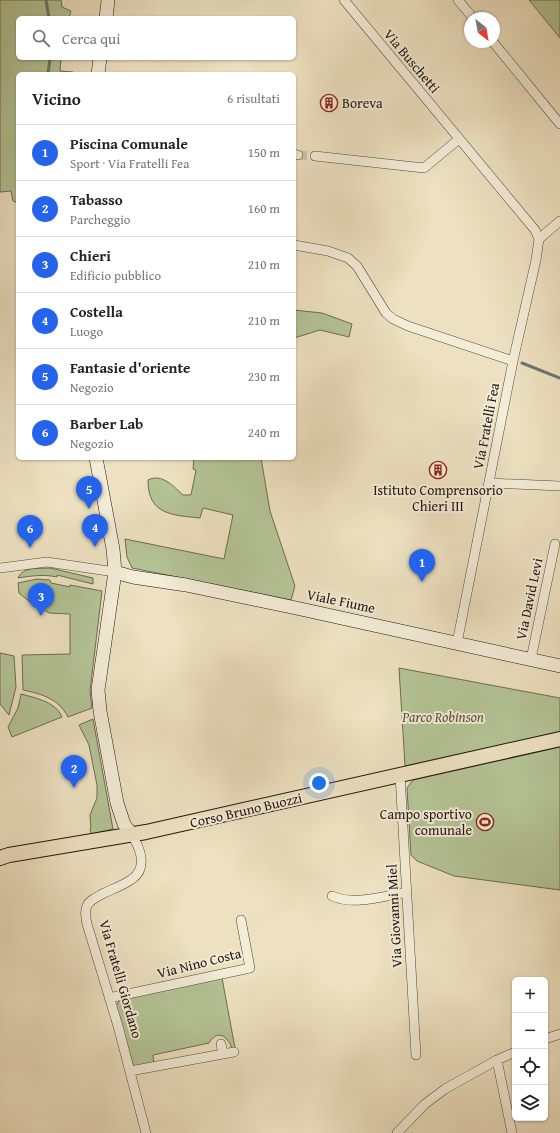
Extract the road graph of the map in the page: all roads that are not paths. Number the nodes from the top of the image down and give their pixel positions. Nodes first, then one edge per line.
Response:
1 (108, 0) edge
2 (344, 0) edge
3 (458, 0) edge
4 (468, 12) edge
5 (106, 16) edge
6 (498, 48) edge
7 (100, 60) edge
8 (98, 72) edge
9 (560, 124) edge
10 (460, 139) junction
11 (316, 156) tunnel mouth
12 (560, 220) edge
13 (539, 239) junction
14 (296, 246) edge
15 (513, 361) junction
16 (96, 460) edge
17 (489, 483) junction
18 (560, 486) edge
19 (555, 544) dead end
20 (0, 568) edge
21 (115, 572) junction
22 (457, 643) junction
23 (530, 659) junction
24 (560, 666) edge
25 (560, 739) edge
26 (400, 775) junction
27 (132, 835) junction
28 (0, 858) edge
29 (407, 892) junction
30 (332, 896) dead end
31 (241, 920) dead end
32 (109, 998) junction
33 (560, 1034) edge
34 (548, 1039) edge
35 (221, 1044) dead end
36 (234, 1052) dead end
37 (512, 1053) edge
38 (223, 1054) junction
39 (416, 1055) dead end
40 (497, 1060) junction
41 (130, 1071) junction
42 (146, 1133) edge
43 (397, 1133) edge
44 (512, 1133) edge

1 - 5 street
2 - 10 street, Via Buschetti
3 - 4 street
6 - 9 street
7 - 8 street
10 - 11 street
10 - 13 street, Via Buschetti
12 - 13 street
13 - 15 street, Via Fratelli Fea
14 - 15 street
15 - 17 street, Via Fratelli Fea
16 - 21 street, Via Fratelli Giordano
17 - 18 street
17 - 22 street, Via Fratelli Fea
19 - 23 street, Via David Levi
20 - 21 street
21 - 22 street, Viale Fiume
21 - 27 street, Via Fratelli Giordano
22 - 23 street, Viale Fiume
23 - 24 street, Viale Fiume
25 - 26 main road, Corso Bruno Buozzi
26 - 27 main road, Corso Bruno Buozzi
26 - 29 street, Via Giovanni Miel
27 - 28 main road, Corso Bruno Buozzi
27 - 32 street, Via Fratelli Giordano
29 - 30 street
29 - 39 street, Via Giovanni Miel
31 - 32 street, Via Nino Costa
32 - 41 street, Via Fratelli Giordano
33 - 34 street
35 - 38 street
36 - 38 street
37 - 40 street
38 - 41 street
40 - 43 street
40 - 44 street
41 - 42 street, Via Fratelli Giordano

